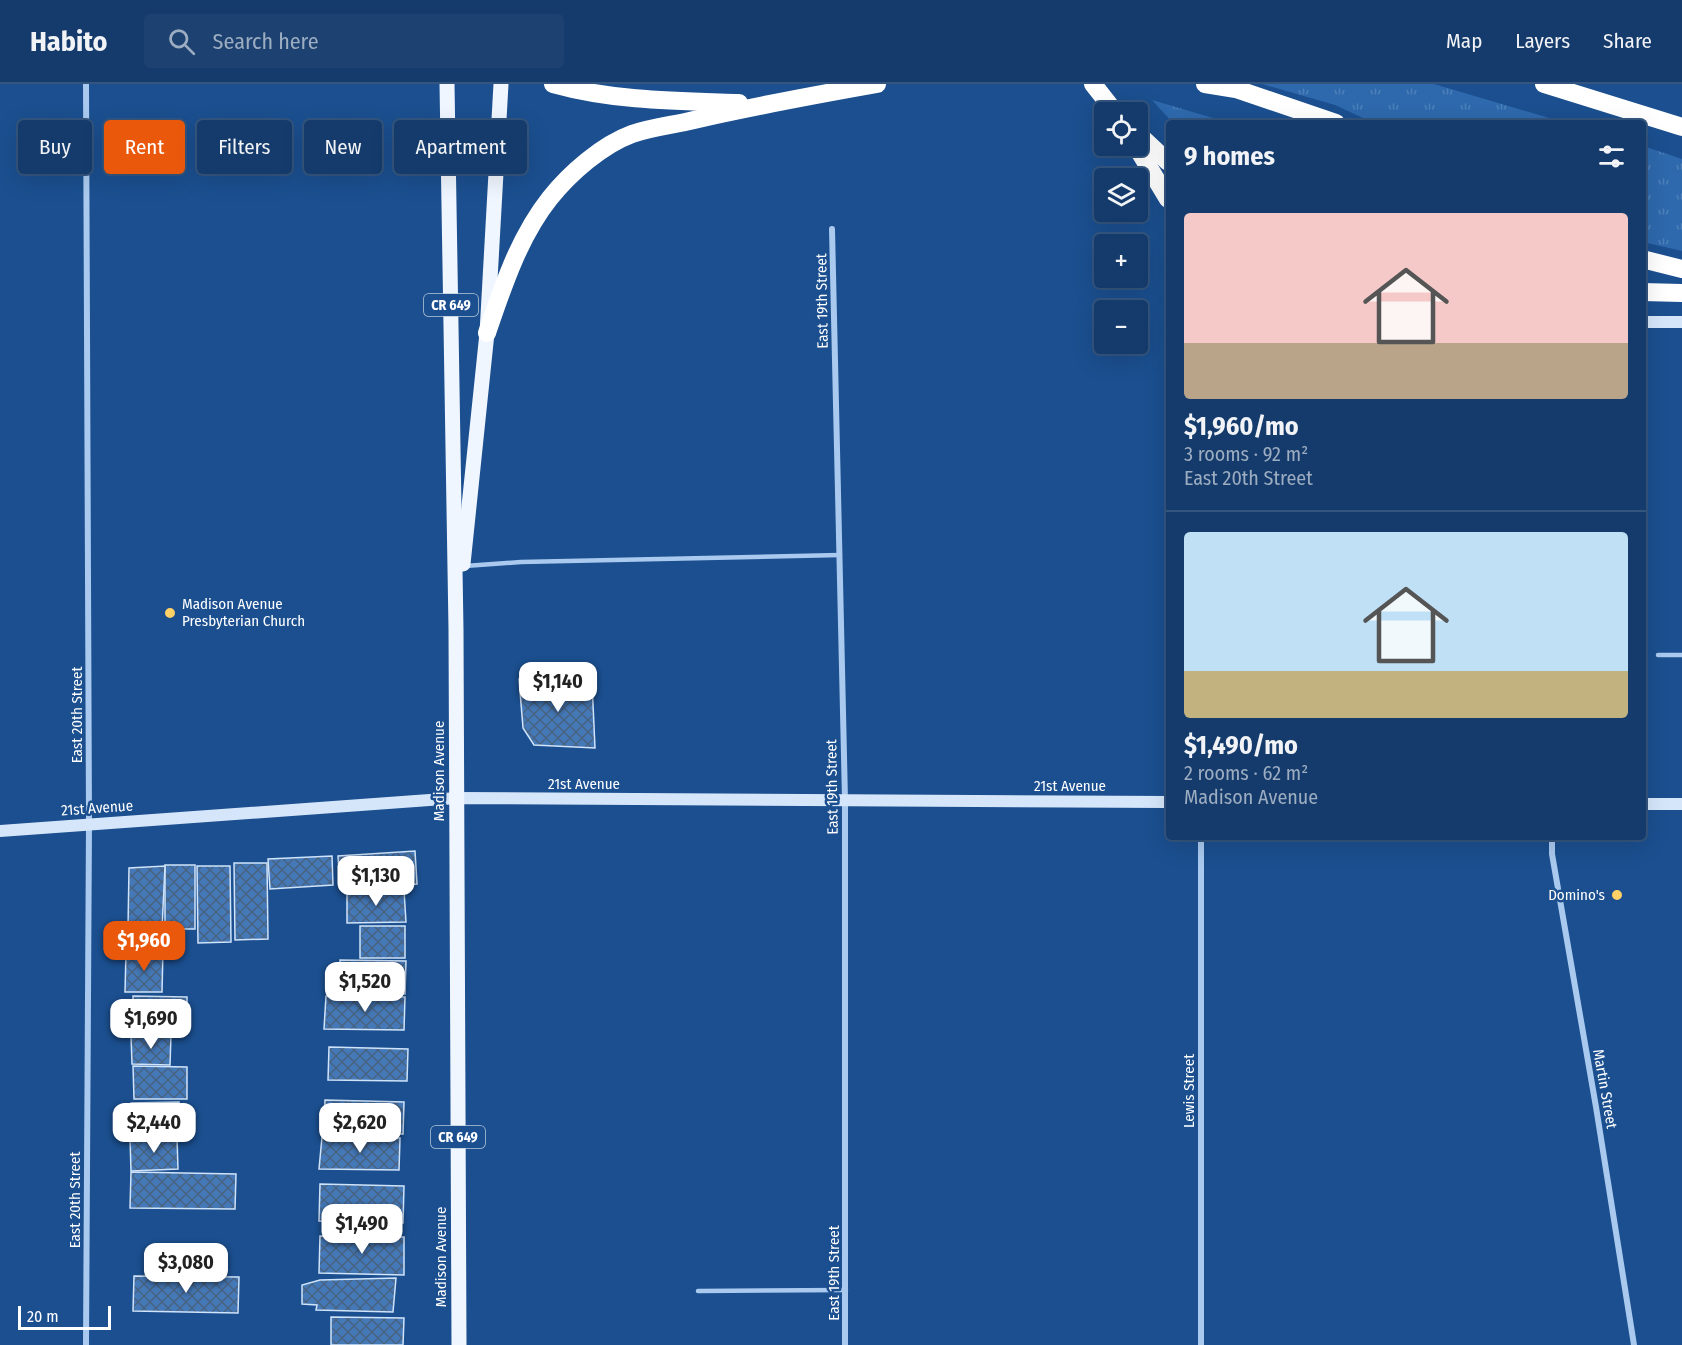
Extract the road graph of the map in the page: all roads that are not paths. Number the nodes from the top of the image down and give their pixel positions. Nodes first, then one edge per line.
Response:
1 (86, 84) edge
2 (447, 84) edge
3 (501, 84) edge
4 (553, 84) edge
5 (877, 84) edge
6 (1094, 84) edge
7 (1205, 84) edge
8 (1544, 84) edge
9 (1108, 102) edge
10 (764, 104) junction
11 (1327, 120) edge
12 (1682, 127) edge
13 (1148, 143) edge
14 (1142, 156) edge
15 (1166, 160) edge
16 (1166, 196) edge
17 (832, 229) dead end
18 (1646, 260) edge
19 (1682, 269) edge
20 (1646, 292) edge
21 (1682, 293) edge
22 (1646, 322) edge
23 (1682, 322) edge
24 (487, 333) junction
25 (840, 555) junction
26 (463, 567) junction
27 (456, 629) junction
28 (1658, 655) dead end
29 (1682, 655) edge
30 (457, 798) junction
31 (845, 800) junction
32 (1166, 802) edge
33 (1646, 804) edge
34 (1682, 804) edge
35 (89, 824) junction
36 (0, 831) edge
37 (1201, 840) edge
38 (1552, 840) edge
39 (846, 1290) junction
40 (698, 1291) dead end
41 (86, 1345) edge
42 (459, 1345) edge
43 (845, 1345) edge
44 (1201, 1345) edge
45 (1634, 1345) edge

1 - 35 street, East 20th Street
2 - 27 main road, Madison Avenue / CR 649
3 - 24 main road, Madison Avenue / CR 649
4 - 10 highway
5 - 10 highway
6 - 9 highway
7 - 11 highway
8 - 12 highway
10 - 24 highway
13 - 15 highway
14 - 16 highway
17 - 25 street, East 19th Street
18 - 19 highway
20 - 21 highway
22 - 23 street
24 - 26 main road, Madison Avenue / CR 649
25 - 26 lane
25 - 31 street, East 19th Street
26 - 27 main road, Madison Avenue / CR 649
27 - 30 main road, Madison Avenue / CR 649
28 - 29 lane
30 - 31 street, 21st Avenue
30 - 35 street, 21st Avenue
30 - 42 main road, Madison Avenue / CR 649
31 - 32 street, 21st Avenue
31 - 39 street, East 19th Street
33 - 34 street
35 - 36 street, 21st Avenue
35 - 41 street, East 20th Street
37 - 44 street, Lewis Street
38 - 45 street, Martin Street
39 - 40 lane
39 - 43 street, East 19th Street

